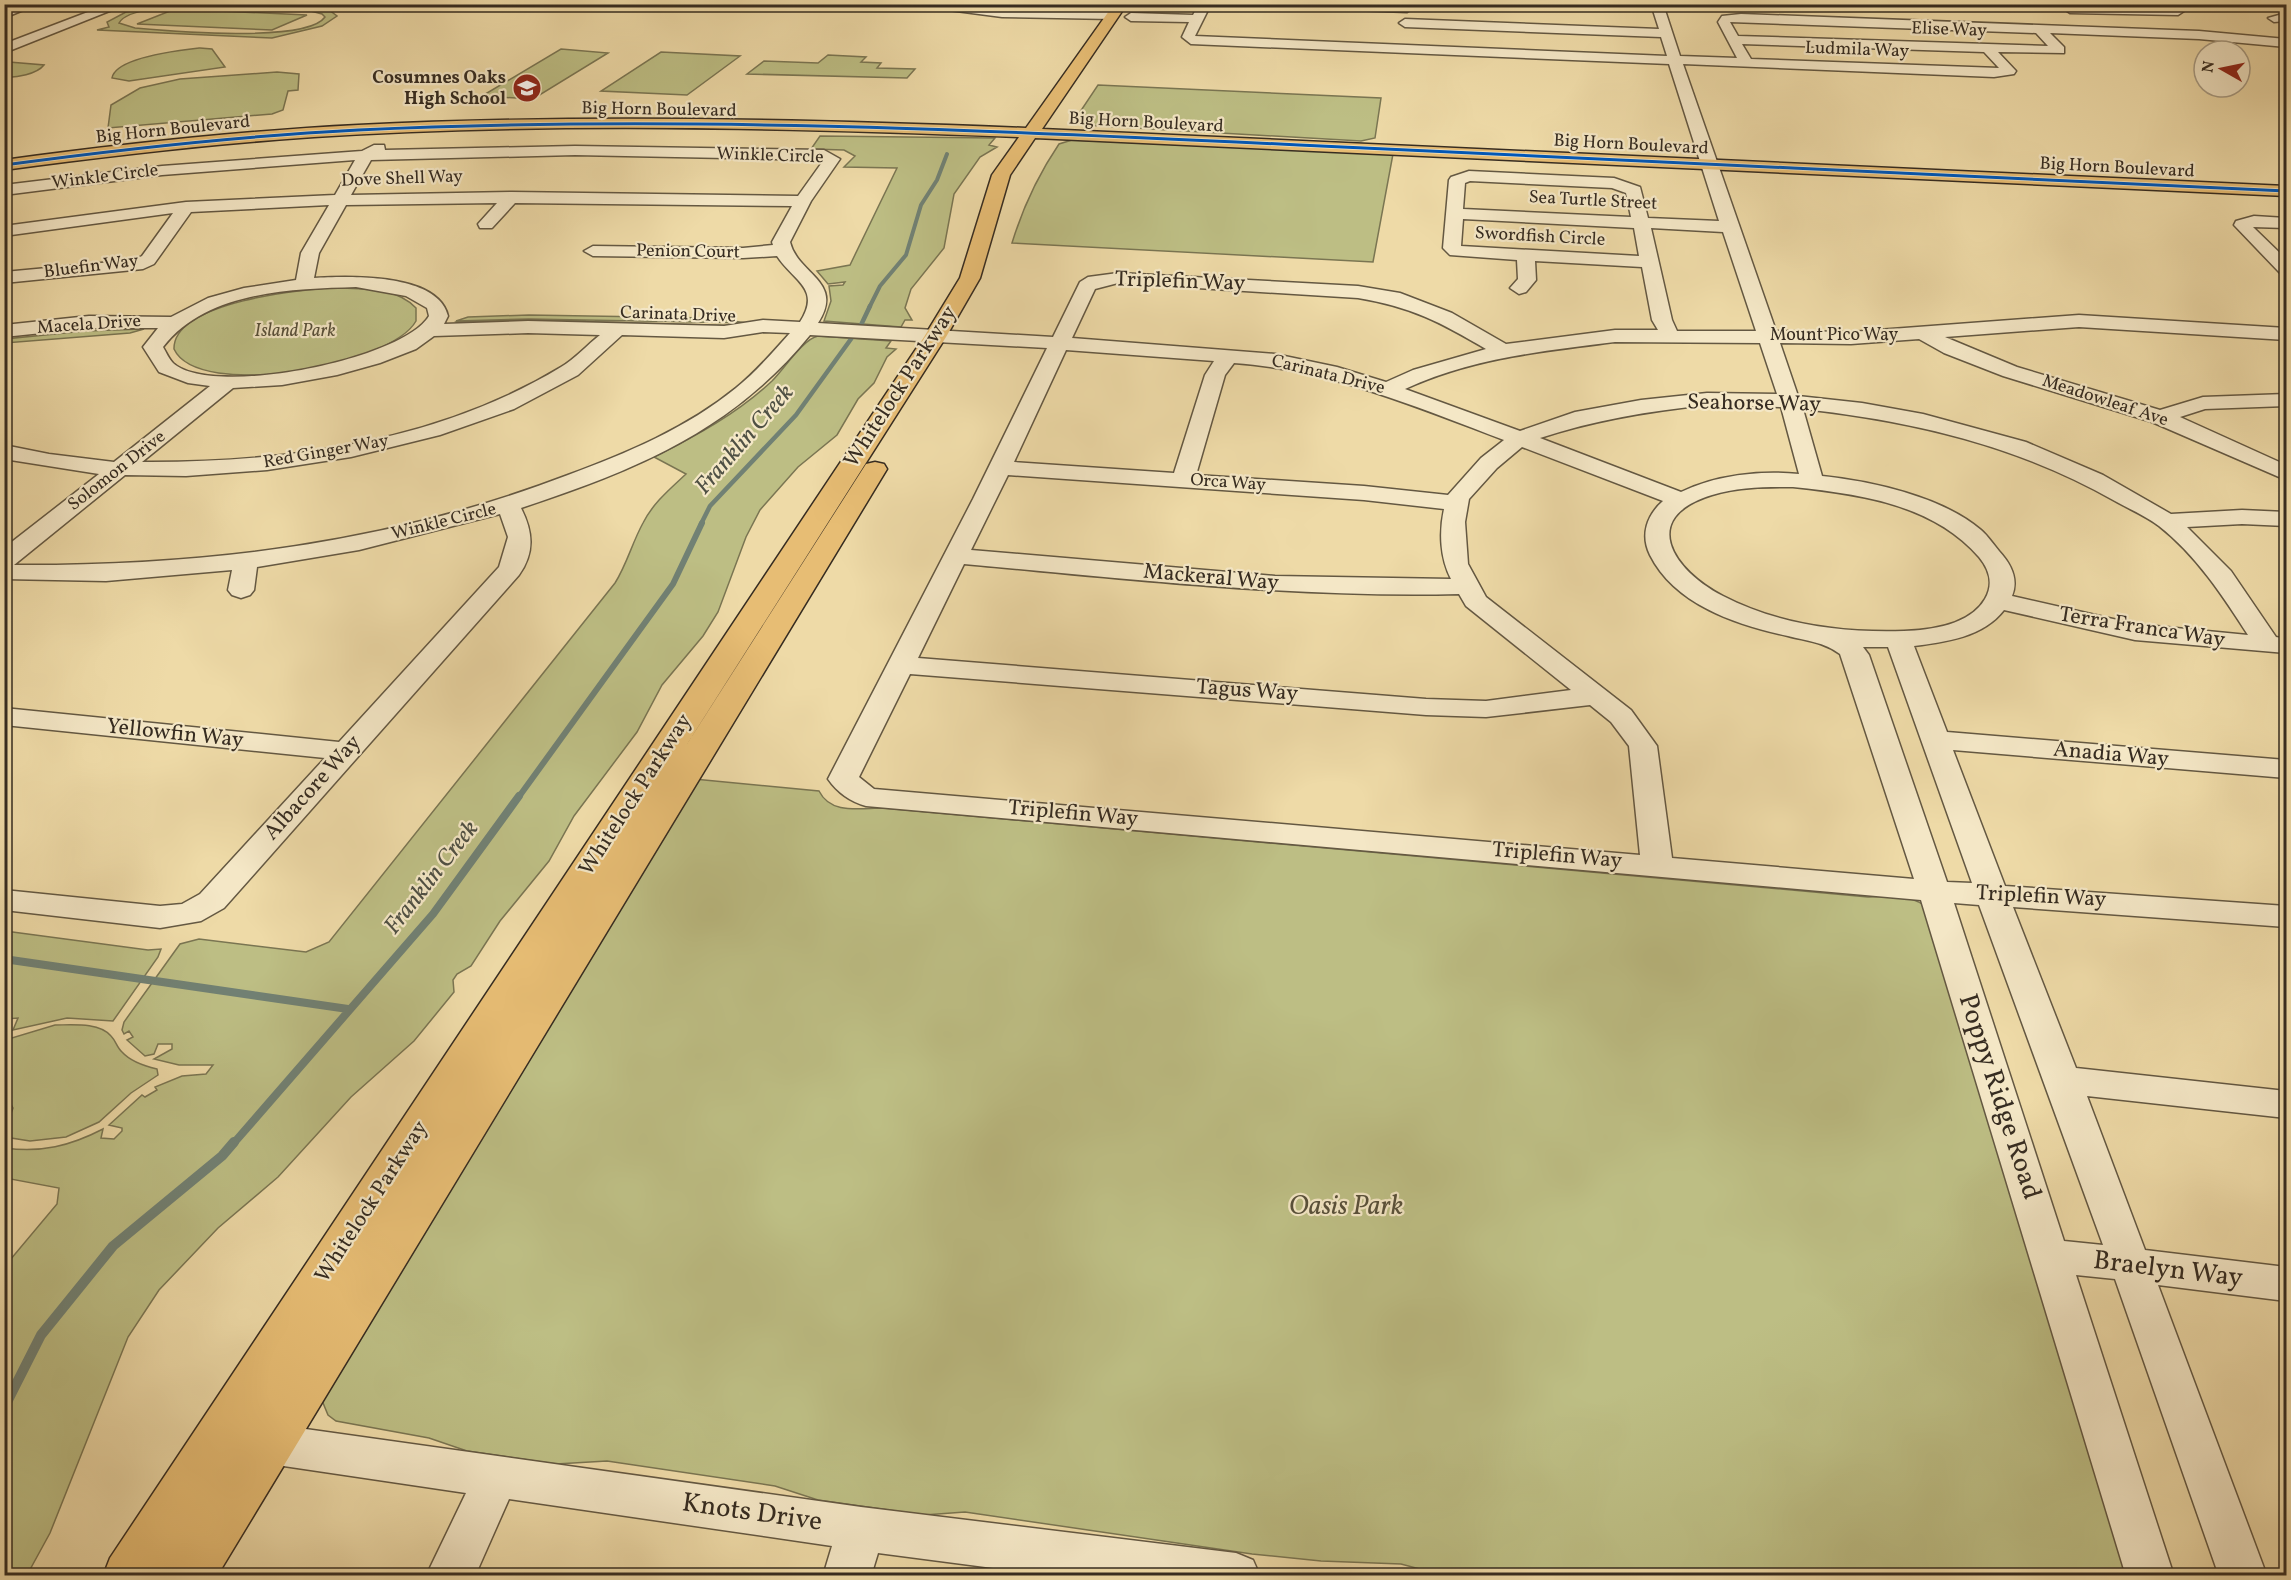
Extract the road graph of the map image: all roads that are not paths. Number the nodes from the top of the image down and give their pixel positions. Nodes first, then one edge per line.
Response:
1 (32, 4) edge
2 (106, 4) edge
3 (121, 4) edge
4 (933, 4) edge
5 (952, 4) edge
6 (1205, 4) edge
7 (1300, 4) edge
8 (1657, 4) edge
9 (2170, 4) edge
10 (1407, 6) edge
11 (1136, 9) edge
12 (2053, 9) dead end
13 (1117, 10) edge
14 (1936, 12) dead end
15 (1513, 14) dead end
16 (4, 15) edge
17 (1197, 19) junction
18 (1405, 23) junction
19 (1951, 26) junction
20 (1513, 27) junction
21 (2038, 29) junction
22 (1304, 30) dead end
23 (1665, 33) junction
24 (1736, 40) junction
25 (4, 43) edge
26 (2286, 43) edge
27 (1299, 44) junction
28 (1401, 48) junction
29 (4, 49) edge
30 (1989, 50) junction
31 (1674, 60) junction
32 (1747, 64) junction
33 (1056, 127) junction
34 (382, 129) junction
35 (1032, 130) junction
36 (1039, 152) dead end
37 (366, 155) junction
38 (4, 159) edge
39 (1707, 161) junction
40 (4, 165) edge
41 (2286, 186) edge
42 (4, 190) edge
43 (2286, 191) edge
44 (512, 197) junction
45 (341, 201) junction
46 (803, 201) junction
47 (186, 207) junction
48 (1454, 214) junction
49 (1641, 223) junction
50 (2286, 223) edge
51 (486, 224) dead end
52 (1730, 227) junction
53 (4, 231) edge
54 (782, 250) junction
55 (593, 251) dead end
56 (1526, 256) junction
57 (1650, 262) junction
58 (2286, 269) edge
59 (4, 278) edge
60 (304, 283) junction
61 (1519, 288) dead end
62 (973, 310) dead end
63 (434, 323) junction
64 (763, 326) junction
65 (803, 328) junction
66 (166, 329) junction
67 (618, 329) junction
68 (4, 331) edge
69 (1923, 333) junction
70 (2286, 334) edge
71 (1670, 335) junction
72 (1767, 335) junction
73 (946, 338) junction
74 (1058, 343) junction
75 (4, 346) edge
76 (1503, 350) junction
77 (1229, 355) junction
78 (230, 381) junction
79 (1387, 389) junction
80 (2286, 400) edge
81 (1790, 401) junction
82 (2160, 417) junction
83 (1519, 438) junction
84 (4, 452) edge
85 (1000, 468) junction
86 (119, 470) junction
87 (2286, 473) edge
88 (1183, 480) junction
89 (1812, 481) junction
90 (1680, 501) junction
91 (1457, 503) junction
92 (508, 506) junction
93 (2286, 519) edge
94 (2167, 521) junction
95 (956, 556) junction
96 (4, 560) edge
97 (246, 561) junction
98 (4, 572) edge
99 (1467, 586) junction
100 (241, 590) dead end
101 (1998, 601) junction
102 (1826, 636) junction
103 (1898, 639) junction
104 (2277, 646) edge
105 (900, 664) junction
106 (1594, 696) junction
107 (4, 716) edge
108 (1936, 740) junction
109 (346, 751) junction
110 (2286, 770) edge
111 (1657, 865) junction
112 (1934, 891) junction
113 (1993, 896) junction
114 (4, 900) edge
115 (2286, 916) edge
116 (2063, 1080) junction
117 (2286, 1104) edge
118 (2049, 1255) junction
119 (2131, 1266) junction
120 (2286, 1284) edge
121 (270, 1444) junction
122 (496, 1478) junction
123 (861, 1528) junction
124 (129, 1575) edge
125 (187, 1575) edge
126 (450, 1575) edge
127 (847, 1575) edge
128 (1236, 1575) edge
129 (2150, 1575) edge
130 (2243, 1575) edge

1 - 16 street
2 - 25 street
3 - 29 street
4 - 13 street
5 - 13 street
6 - 17 street
7 - 10 street
8 - 23 street
9 - 12 street
10 - 18 street
11 - 13 main road
11 - 13 main road
11 - 17 street
13 - 35 main road, Whitelock Parkway
14 - 19 street
15 - 20 street
17 - 27 street, Ludmila Way
18 - 20 street
18 - 28 street
19 - 21 street
19 - 24 street
20 - 23 street
21 - 26 street
21 - 30 street, Elise Way
22 - 27 street
23 - 31 street
24 - 30 street, Elise Way
24 - 32 street
27 - 28 street, Ludmila Way
28 - 31 street, Ludmila Way
30 - 32 street, Ludmila Way
31 - 32 street, Ludmila Way
31 - 39 street
33 - 35 main road, Big Horn Boulevard
33 - 36 main road
33 - 39 main road, Big Horn Boulevard
34 - 35 main road, Big Horn Boulevard
34 - 37 street
34 - 40 main road, Big Horn Boulevard
35 - 38 main road, Big Horn Boulevard
35 - 73 main road, Whitelock Parkway
37 - 42 street, Winkle Circle
37 - 45 street
37 - 46 street, Winkle Circle
39 - 41 main road, Big Horn Boulevard
39 - 43 main road, Big Horn Boulevard
39 - 52 street
44 - 45 street, Dove Shell Way
44 - 46 street, Dove Shell Way
44 - 51 street
45 - 47 street, Dove Shell Way
45 - 60 street
46 - 54 street, Winkle Circle
47 - 53 street, Dove Shell Way
47 - 59 street, Bluefin Way
48 - 49 street, Sea Turtle Street
48 - 49 street, Swordfish Circle
48 - 56 street, Swordfish Circle
49 - 52 street, Sea Turtle Street
49 - 57 street
50 - 58 street
52 - 72 street
54 - 55 street, Penion Court
54 - 65 street, Winkle Circle
56 - 57 street, Swordfish Circle
56 - 61 street
57 - 71 street
60 - 63 street
60 - 66 street
62 - 73 main road, Whitelock Parkway
63 - 64 street, Carinata Drive
63 - 67 street, Carinata Drive
63 - 78 street
64 - 65 street, Carinata Drive
64 - 67 street, Carinata Drive
65 - 73 street, Carinata Drive
65 - 92 street, Winkle Circle
66 - 68 street, Macela Drive
66 - 75 street, Macela Drive
66 - 78 street
67 - 86 street, Red Ginger Way
69 - 70 street, Mount Pico Way
69 - 72 street, Mount Pico Way
69 - 82 street, Meadowleaf Ave
71 - 72 street, Mount Pico Way
71 - 76 street, Mount Pico Way
72 - 81 street
73 - 74 street, Carinata Drive
73 - 121 main road, Whitelock Parkway
73 - 124 main road, Whitelock Parkway
74 - 76 street, Triplefin Way
74 - 77 street, Carinata Drive
74 - 85 street, Triplefin Way
76 - 79 street, Mount Pico Way
77 - 79 street, Carinata Drive
77 - 88 street
78 - 86 street, Solomon Drive
79 - 83 street, Carinata Drive
80 - 82 street
81 - 83 street, Seahorse Way
81 - 89 street
81 - 94 street, Seahorse Way
82 - 87 street, Meadowleaf Ave
83 - 90 street, Carinata Drive
83 - 91 street, Seahorse Way
84 - 86 street, Red Ginger Way
85 - 88 street, Orca Way
85 - 95 street, Triplefin Way
86 - 96 street, Solomon Drive
88 - 91 street, Orca Way
89 - 90 street, Poppy Ridge Road
89 - 101 street, Poppy Ridge Road
90 - 102 street, Poppy Ridge Road
91 - 99 street
92 - 97 street, Winkle Circle
92 - 109 street, Albacore Way
93 - 94 street
94 - 104 street, Seahorse Way
95 - 99 street, Mackeral Way
95 - 105 street, Triplefin Way
97 - 98 street, Winkle Circle
97 - 100 street
99 - 106 street
101 - 103 street, Poppy Ridge Road
101 - 104 street, Terra Franca Way
102 - 103 street, Poppy Ridge Road
102 - 112 street, Poppy Ridge Road
103 - 108 street
105 - 106 street, Tagus Way
105 - 111 street, Triplefin Way
106 - 111 street
107 - 109 street, Yellowfin Way
108 - 110 street, Anadia Way
108 - 113 street
109 - 114 street, Albacore Way
111 - 112 street, Triplefin Way
112 - 113 street, Triplefin Way
112 - 118 street, Poppy Ridge Road
113 - 115 street, Triplefin Way
113 - 116 street
116 - 117 street
116 - 119 street
118 - 119 street, Braelyn Way
118 - 129 street, Poppy Ridge Road
119 - 120 street, Braelyn Way
119 - 130 street
121 - 122 street, Knots Drive
121 - 125 main road, Whitelock Parkway
122 - 123 street, Knots Drive
122 - 126 street
123 - 127 street
123 - 128 street, Knots Drive

